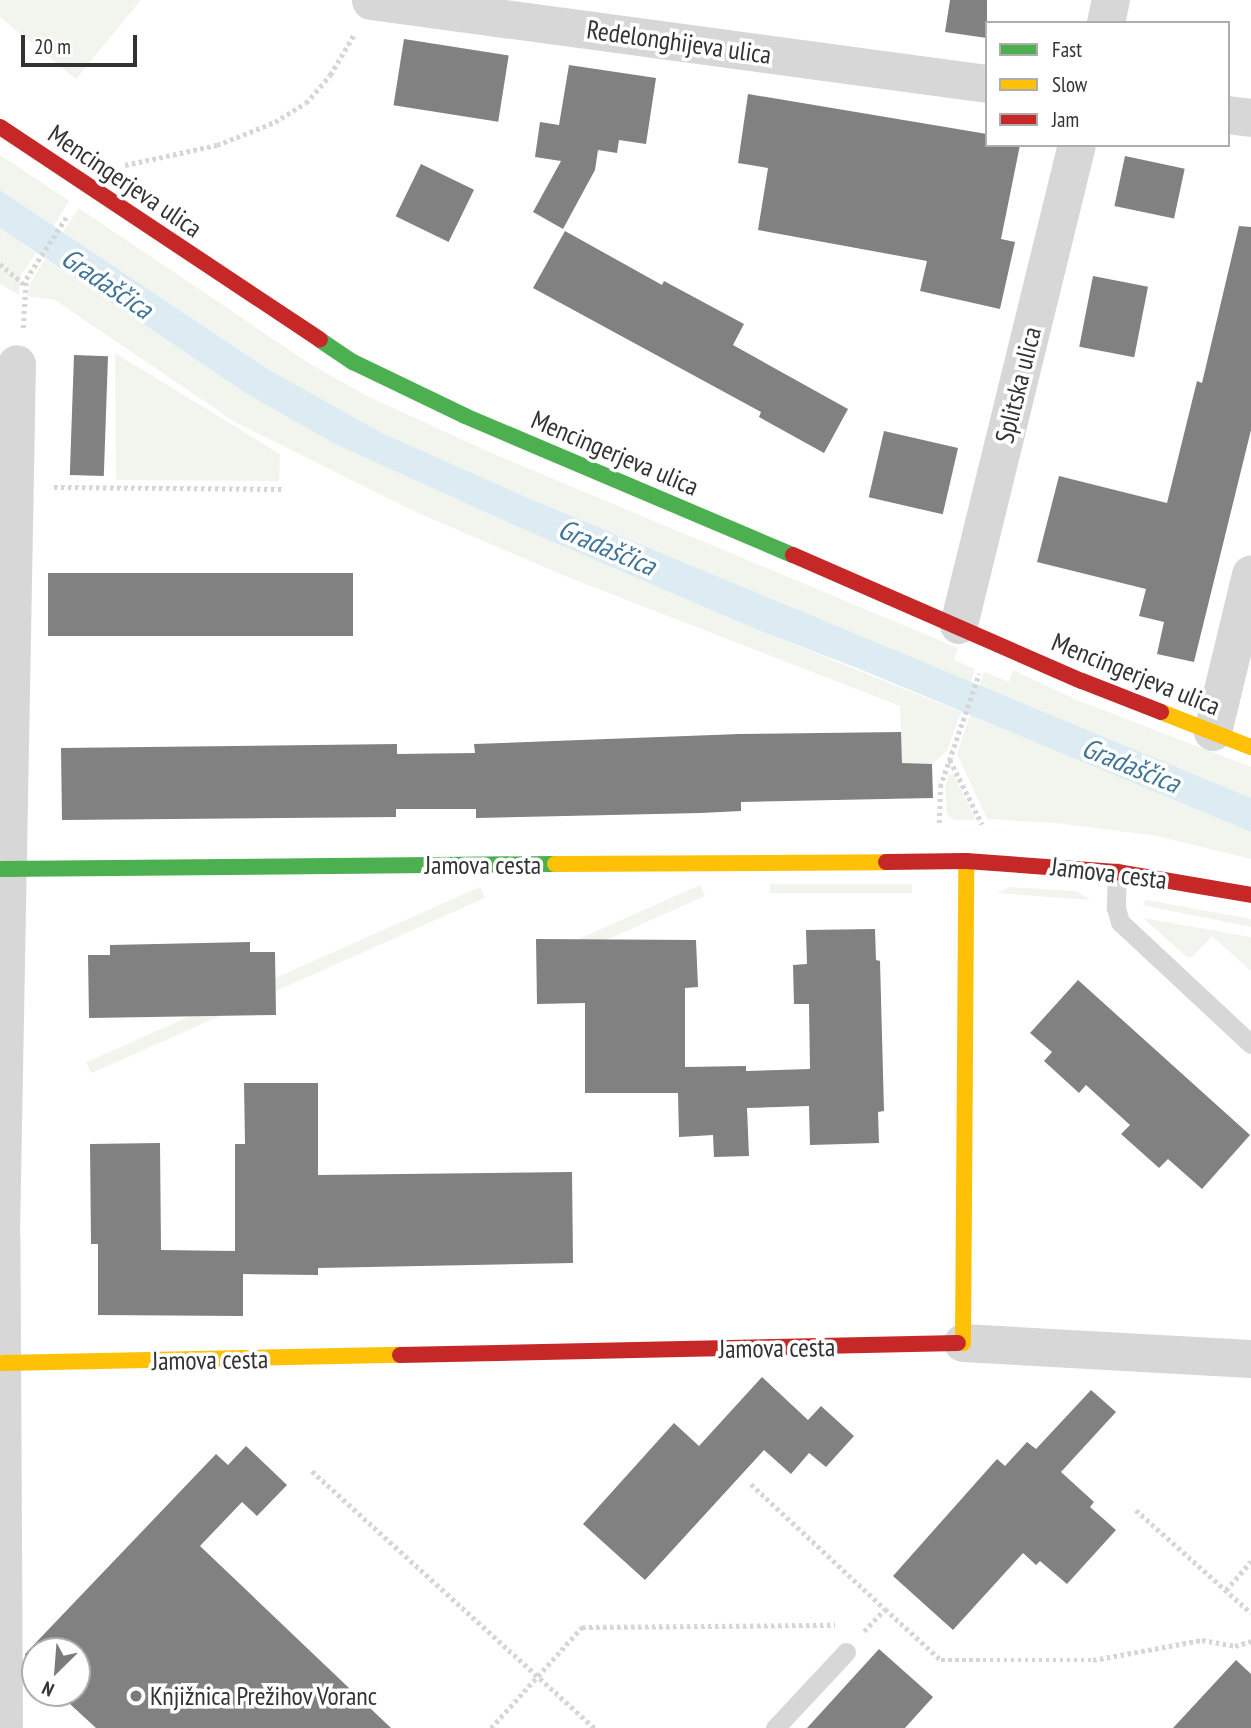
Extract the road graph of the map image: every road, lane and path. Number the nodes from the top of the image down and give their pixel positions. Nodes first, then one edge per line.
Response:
1 (1111, 0) edge
2 (371, 1) edge
3 (1106, 21) edge
4 (985, 84) edge
5 (1230, 115) edge
6 (1251, 118) edge
7 (0, 127) edge
8 (1077, 147) edge
9 (120, 167) dead end
10 (74, 205) dead end
11 (0, 264) edge
12 (25, 281) junction
13 (17, 364) joint
14 (15, 486) junction
15 (285, 489) dead end
16 (1251, 575) edge
17 (959, 625) junction
18 (980, 671) dead end
19 (1213, 732) junction
20 (1251, 747) edge
21 (951, 756) junction
22 (983, 826) dead end
23 (939, 832) dead end
24 (966, 861) junction
25 (5, 869) edge
26 (1116, 872) junction
27 (1251, 895) edge
28 (1251, 1044) edge
29 (1, 1236) edge
30 (963, 1343) junction
31 (1251, 1359) edge
32 (3, 1363) junction
33 (1, 1435) edge
34 (313, 1471) dead end
35 (751, 1484) dead end
36 (1136, 1510) dead end
37 (1251, 1561) edge
38 (1226, 1590) junction
39 (885, 1609) junction
40 (1251, 1613) edge
41 (857, 1624) dead end
42 (871, 1624) junction
43 (843, 1625) dead end
44 (1251, 1641) edge
45 (846, 1652) joint
46 (537, 1676) junction
47 (4, 1728) edge
48 (491, 1728) edge
49 (594, 1728) edge
50 (775, 1728) edge

1 - 3 street
2 - 4 street, Redelonghijeva ulica
2 - 9 path
5 - 6 street
7 - 17 street, Mencingerjeva ulica
8 - 17 street, Splitska ulica
10 - 12 path
11 - 12 path
12 - 13 path
13 - 14 street
14 - 15 path
14 - 25 street
16 - 19 street
17 - 19 street, Mencingerjeva ulica
18 - 21 path
19 - 20 street, Mencingerjeva ulica
21 - 22 path
21 - 23 path
24 - 25 street, Jamova cesta
24 - 26 street, Jamova cesta
24 - 30 street
25 - 29 street
26 - 27 street, Jamova cesta
26 - 28 lane
29 - 32 street
30 - 31 street, Jamova cesta
30 - 32 street, Jamova cesta
32 - 33 street
33 - 47 street
34 - 46 path
35 - 39 path
36 - 38 path
37 - 38 path
38 - 40 path
39 - 42 path
39 - 44 path
41 - 42 path
42 - 45 path
43 - 46 path
45 - 50 lane
46 - 48 path
46 - 49 path

